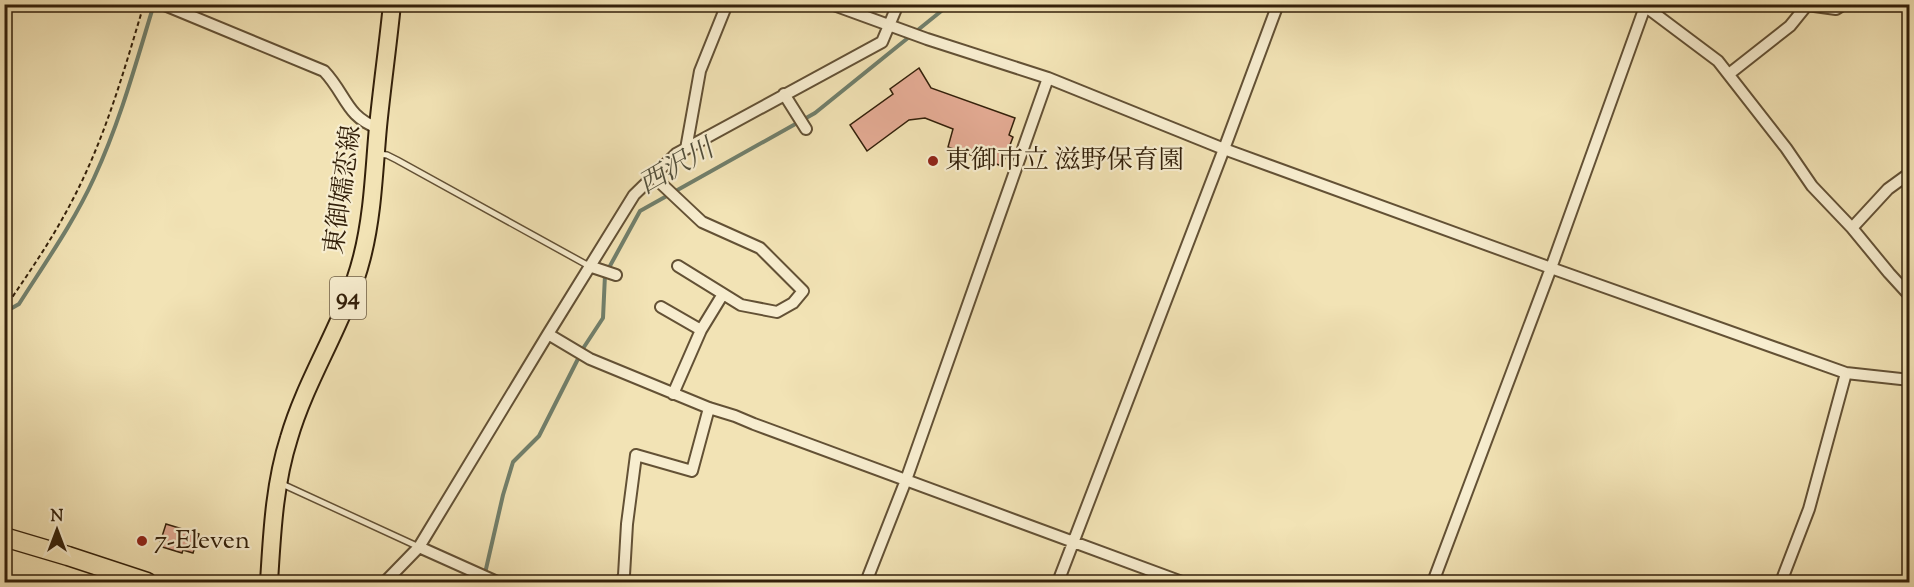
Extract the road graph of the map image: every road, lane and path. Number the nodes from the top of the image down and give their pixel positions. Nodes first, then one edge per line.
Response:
1 (144, 4) edge
2 (162, 4) edge
3 (392, 4) edge
4 (727, 4) edge
5 (831, 4) edge
6 (898, 4) edge
7 (1278, 4) edge
8 (1844, 4) edge
9 (1644, 5) edge
10 (890, 26) junction
11 (1729, 74) junction
12 (1048, 78) junction
13 (784, 94) junction
14 (378, 128) junction
15 (806, 129) dead end
16 (686, 149) junction
17 (1224, 149) junction
18 (376, 154) junction
19 (1910, 173) edge
20 (652, 175) junction
21 (1851, 228) junction
22 (678, 266) dead end
23 (594, 267) junction
24 (1551, 268) junction
25 (616, 275) dead end
26 (723, 294) junction
27 (1910, 296) edge
28 (661, 307) dead end
29 (4, 309) edge
30 (701, 330) junction
31 (548, 334) junction
32 (1846, 373) junction
33 (1910, 380) edge
34 (673, 394) junction
35 (709, 408) junction
36 (906, 480) junction
37 (279, 482) junction
38 (4, 537) edge
39 (1073, 542) junction
40 (419, 547) junction
41 (147, 582) edge
42 (269, 582) edge
43 (385, 582) edge
44 (497, 582) edge
45 (621, 582) edge
46 (866, 582) edge
47 (1058, 582) edge
48 (1182, 582) edge
49 (1433, 582) edge
50 (1781, 582) edge

1 - 29 path
2 - 14 street
3 - 14 main road, 東御嬬恋線 / 94
4 - 16 street
5 - 10 street
6 - 10 street
7 - 17 street
8 - 11 street
9 - 11 street
9 - 24 street
10 - 12 street
10 - 13 street
11 - 21 street
12 - 17 street
12 - 36 street
13 - 15 street
13 - 16 street
14 - 18 main road, 東御嬬恋線 / 94
16 - 20 street
17 - 24 street
17 - 39 street
18 - 23 lane
18 - 37 main road, 東御嬬恋線 / 94
19 - 21 street
20 - 23 street
20 - 26 street
21 - 27 street
22 - 26 street
23 - 25 street
23 - 31 street
24 - 32 street
24 - 49 street
26 - 30 street
28 - 30 street
30 - 34 street
31 - 34 street
31 - 40 street
32 - 33 street
32 - 50 street
34 - 35 street
35 - 36 street
35 - 45 street
36 - 39 street
36 - 46 street
37 - 40 lane
37 - 42 main road, 東御嬬恋線 / 94
38 - 41 highway
39 - 47 street
39 - 48 street
40 - 43 street
40 - 44 street

